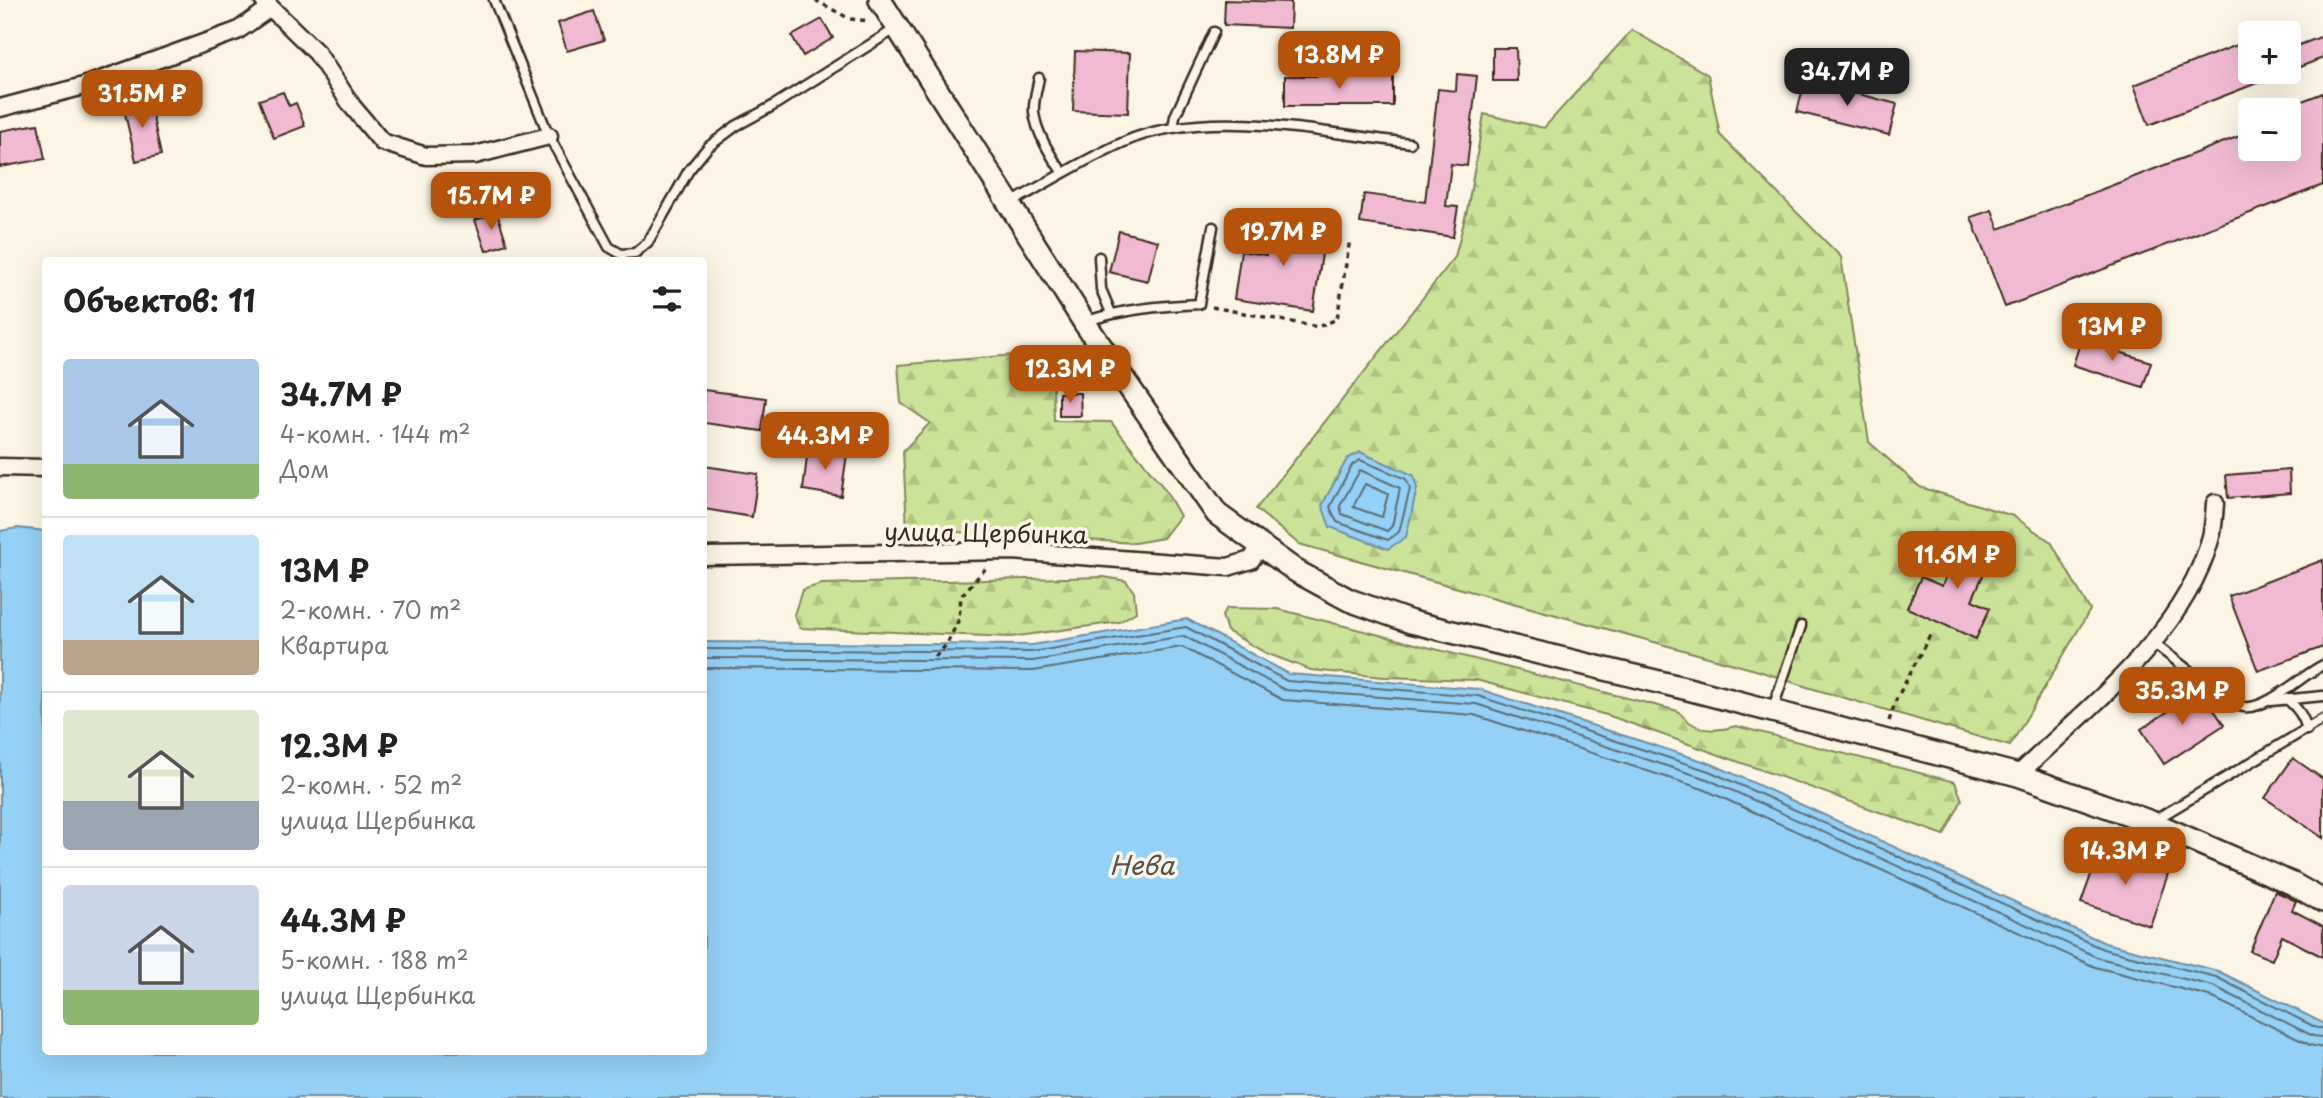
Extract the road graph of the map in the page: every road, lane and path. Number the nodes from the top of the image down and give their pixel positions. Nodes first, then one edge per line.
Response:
1 (494, 0) edge
2 (814, 0) edge
3 (880, 0) edge
4 (267, 4) edge
5 (897, 25) junction
6 (1214, 32) dead end
7 (1039, 78) dead end
8 (0, 108) edge
9 (1173, 128) junction
10 (549, 136) junction
11 (1410, 143) dead end
12 (1063, 173) junction
13 (1008, 204) junction
14 (1213, 228) dead end
15 (1350, 239) dead end
16 (1099, 257) dead end
17 (1199, 304) junction
18 (1111, 313) junction
19 (1084, 322) junction
20 (0, 467) edge
21 (42, 468) edge
22 (2215, 503) dead end
23 (1260, 547) junction
24 (998, 551) junction
25 (707, 556) edge
26 (1801, 626) dead end
27 (1931, 633) dead end
28 (2153, 643) junction
29 (935, 657) dead end
30 (2323, 665) edge
31 (2323, 696) edge
32 (2287, 699) junction
33 (2268, 701) junction
34 (1772, 711) junction
35 (2323, 719) edge
36 (2307, 730) junction
37 (1882, 740) junction
38 (2018, 775) junction
39 (2151, 822) junction
40 (2323, 901) edge

1 - 10 lane
2 - 5 path
3 - 5 street
4 - 8 street
4 - 10 street
5 - 10 lane
5 - 13 street
6 - 9 lane
7 - 12 lane
9 - 11 lane
9 - 12 lane
12 - 13 lane
13 - 19 street
14 - 17 lane
15 - 17 path
16 - 18 lane
17 - 18 lane
18 - 19 lane
19 - 23 street
20 - 21 street
22 - 28 street
23 - 24 street, улица Щербинка
23 - 34 street
24 - 25 street, улица Щербинка
24 - 29 path
26 - 34 lane
27 - 37 path
28 - 33 lane
28 - 38 street
30 - 33 lane
31 - 32 lane
32 - 33 lane
32 - 36 lane
34 - 37 street
35 - 36 lane
36 - 39 lane
37 - 38 street
38 - 39 street
39 - 40 street

